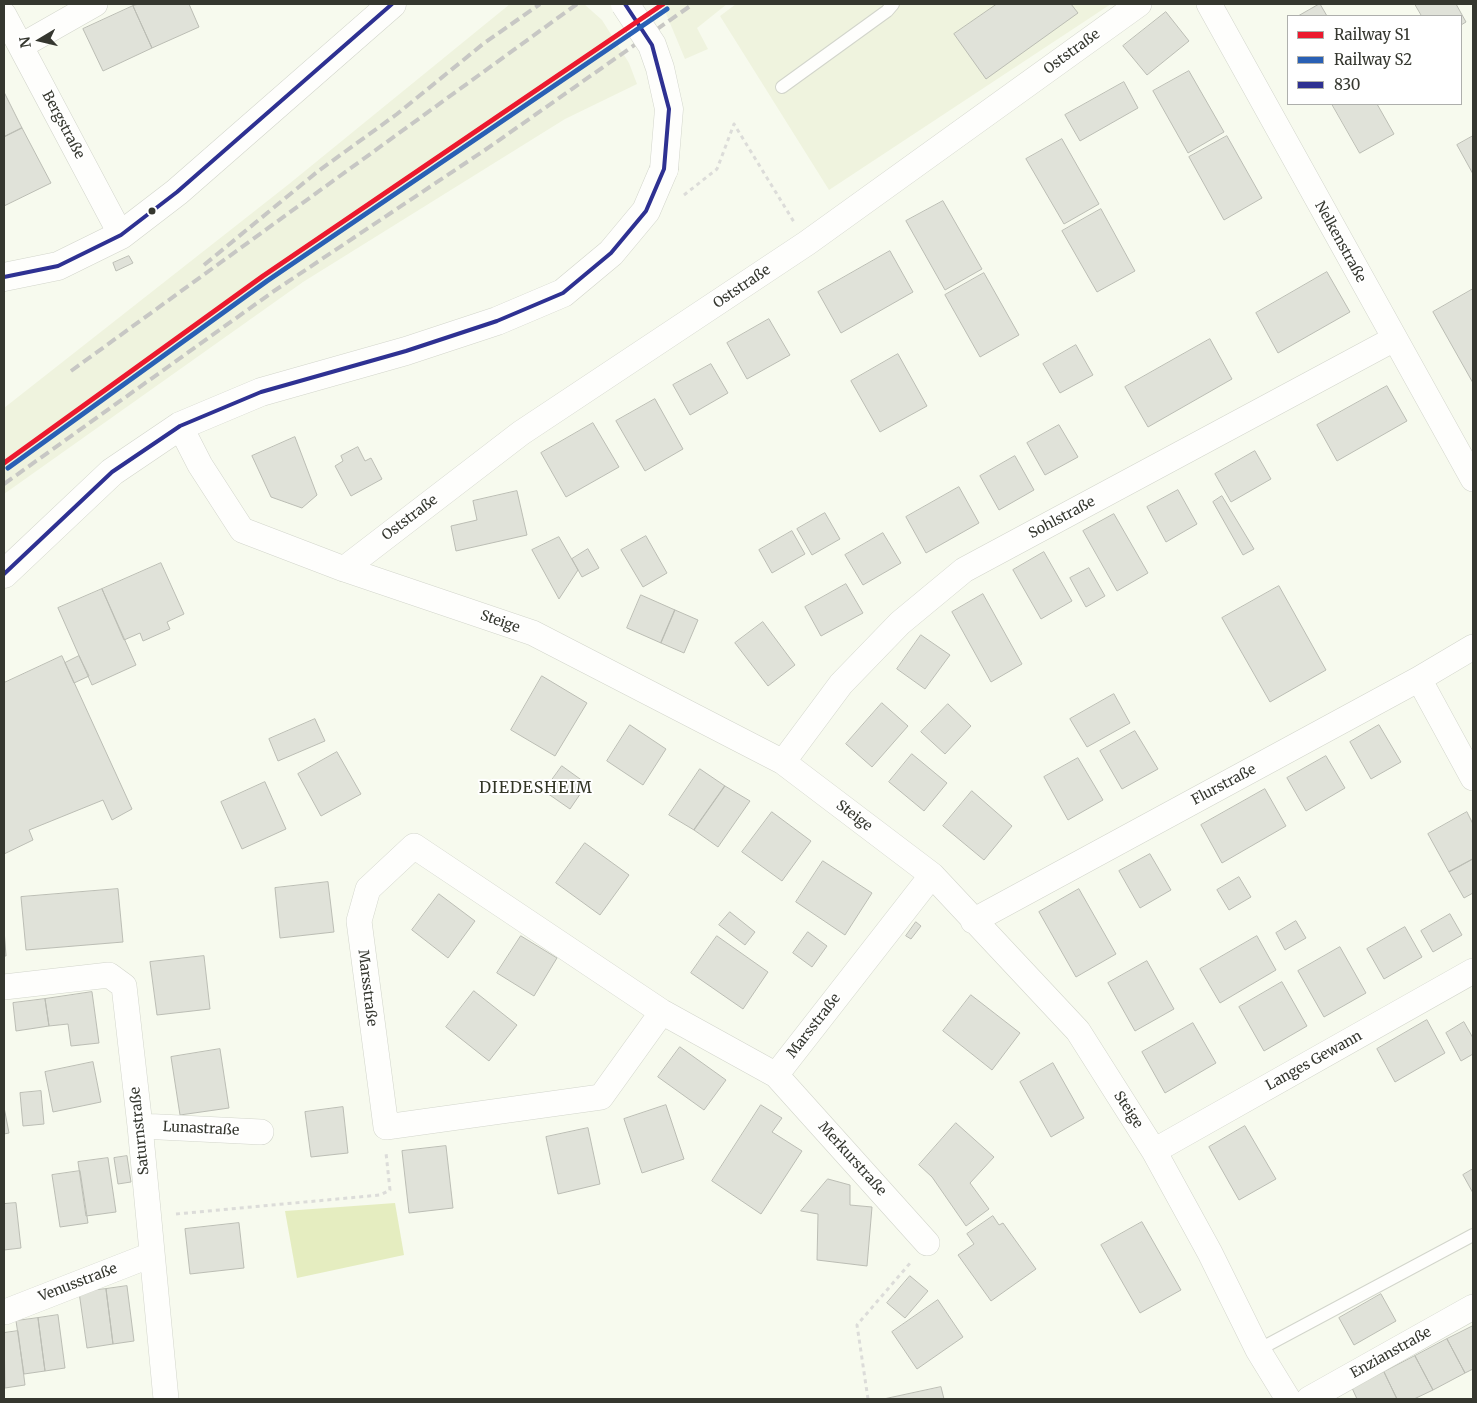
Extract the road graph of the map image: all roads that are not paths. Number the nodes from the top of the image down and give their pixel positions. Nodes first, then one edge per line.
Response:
1 (95, 4) edge
2 (392, 4) edge
3 (625, 4) edge
4 (893, 4) edge
5 (1139, 4) edge
6 (1209, 4) edge
7 (4, 15) edge
8 (21, 46) junction
9 (782, 86) dead end
10 (121, 236) junction
11 (4, 277) edge
12 (1394, 339) junction
13 (180, 426) junction
14 (1473, 479) edge
15 (344, 569) junction
16 (4, 574) edge
17 (1473, 647) edge
18 (1419, 680) junction
19 (783, 762) junction
20 (1473, 778) edge
21 (932, 875) junction
22 (973, 921) junction
23 (1473, 972) edge
24 (4, 987) edge
25 (662, 1012) junction
26 (776, 1075) junction
27 (140, 1126) junction
28 (261, 1132) dead end
29 (1154, 1151) junction
30 (1473, 1235) edge
31 (927, 1243) road end
32 (151, 1255) junction
33 (1473, 1307) edge
34 (5, 1312) dead end
35 (1258, 1350) junction
36 (166, 1399) edge
37 (1288, 1399) edge
38 (1309, 1399) edge

1 - 8 street
2 - 10 street
3 - 13 street, bridge
4 - 9 lane
5 - 15 street, Oststraße
6 - 12 street, Nelkenstraße
7 - 8 street, Bergstraße
8 - 10 street, Bergstraße
10 - 11 street
12 - 14 street, Nelkenstraße
12 - 19 street, Sohlstraße
13 - 15 street, Steige
13 - 16 street
15 - 19 street, Steige
17 - 18 street, Flurstraße
18 - 20 street
18 - 22 street, Flurstraße
19 - 21 street, Steige
21 - 22 street, Steige
21 - 26 street, Marsstraße
22 - 29 street, Steige
23 - 29 street, Langes Gewann
24 - 27 street, Saturnstraße
25 - 25 street, Marsstraße
25 - 26 street, Marsstraße
26 - 31 street, Merkurstraße
27 - 28 street, Lunastraße
27 - 32 street, Saturnstraße
29 - 35 street, Steige
30 - 35 lane
32 - 34 street, Venusstraße
32 - 36 street, Saturnstraße
33 - 38 street, Enzianstraße
35 - 37 street, Steige

